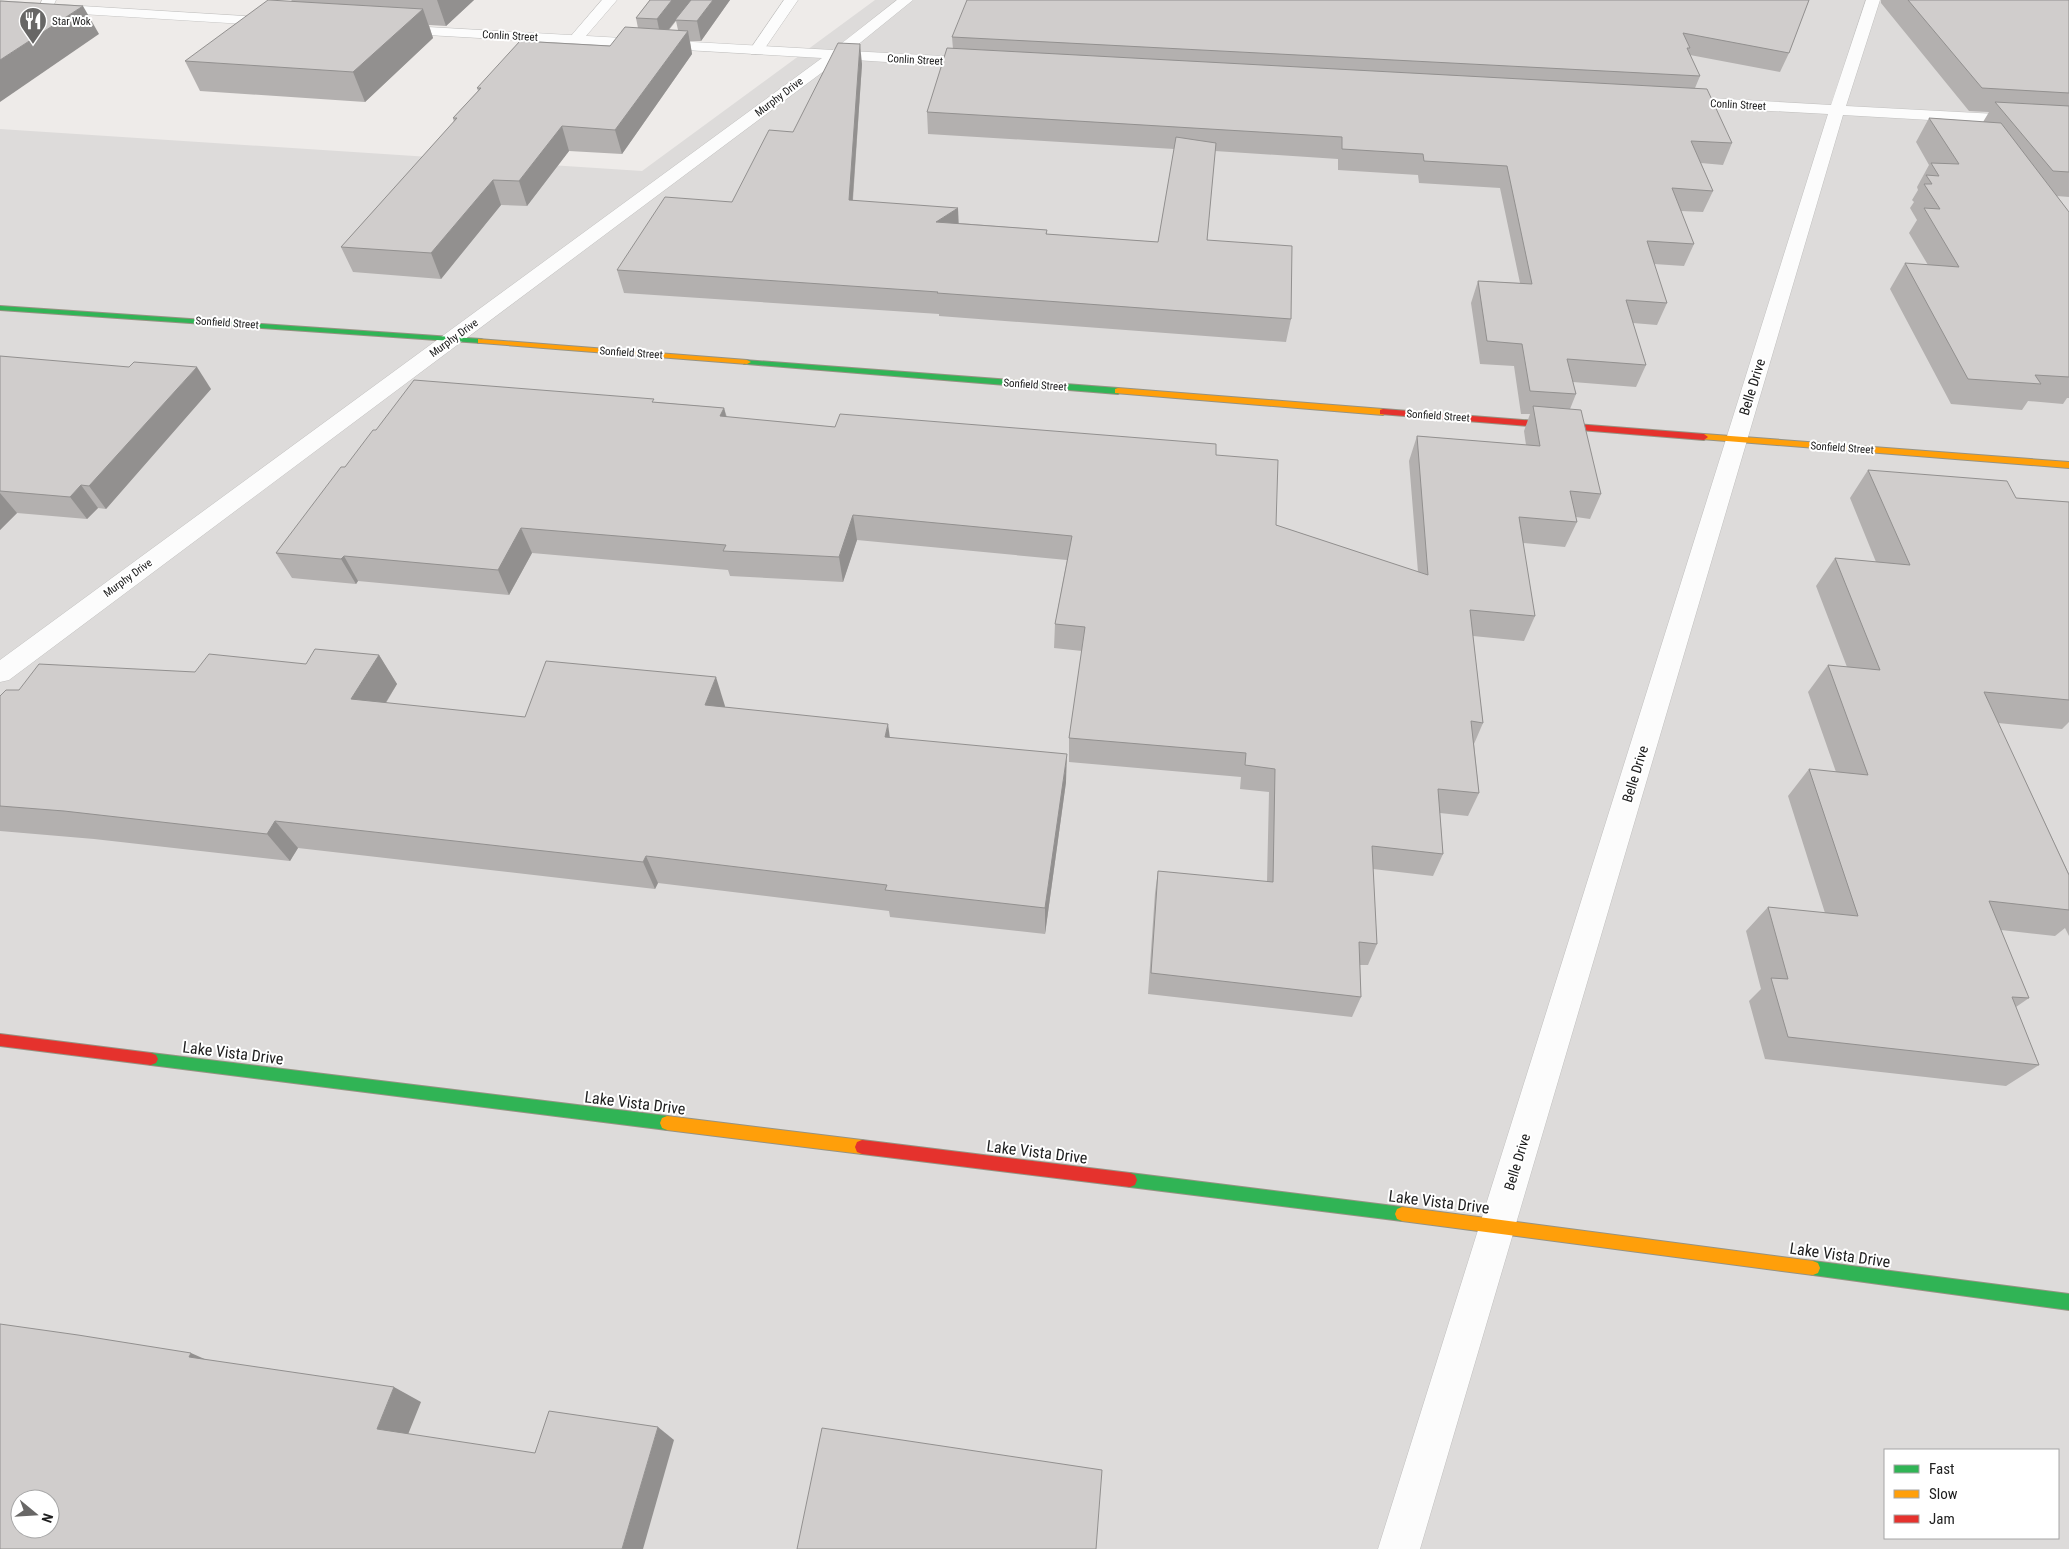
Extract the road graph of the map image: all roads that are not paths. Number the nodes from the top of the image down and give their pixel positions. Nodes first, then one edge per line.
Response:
1 (610, 0) edge
2 (791, 0) edge
3 (906, 0) edge
4 (1873, 0) edge
5 (48, 4) edge
6 (0, 5) edge
7 (25, 7) junction
8 (0, 18) edge
9 (287, 21) edge
10 (379, 28) edge
11 (678, 30) edge
12 (575, 40) junction
13 (666, 45) junction
14 (756, 51) junction
15 (835, 56) junction
16 (994, 64) edge
17 (1658, 100) edge
18 (1837, 110) junction
19 (2069, 123) edge
20 (0, 308) edge
21 (452, 339) junction
22 (1736, 440) junction
23 (2069, 465) edge
24 (0, 673) edge
25 (0, 1040) edge
26 (1497, 1226) junction
27 (2069, 1302) edge
28 (1399, 1549) edge

1 - 12 street
2 - 14 street
3 - 15 street, Murphy Drive
4 - 18 street, Belle Drive
5 - 7 street
5 - 9 street
6 - 7 street
7 - 8 street
10 - 12 street, Conlin Street
11 - 13 street
12 - 13 street, Conlin Street
13 - 14 street, Conlin Street
14 - 15 street, Conlin Street
15 - 16 street, Conlin Street
15 - 21 street, Murphy Drive
17 - 18 street, Conlin Street
18 - 19 street, Conlin Street
18 - 22 street, Belle Drive
20 - 21 street, Sonfield Street
21 - 22 street, Sonfield Street
21 - 24 street, Murphy Drive
22 - 23 street, Sonfield Street
22 - 26 street, Belle Drive
25 - 26 street, Lake Vista Drive
26 - 27 street, Lake Vista Drive
26 - 28 street, Belle Drive

